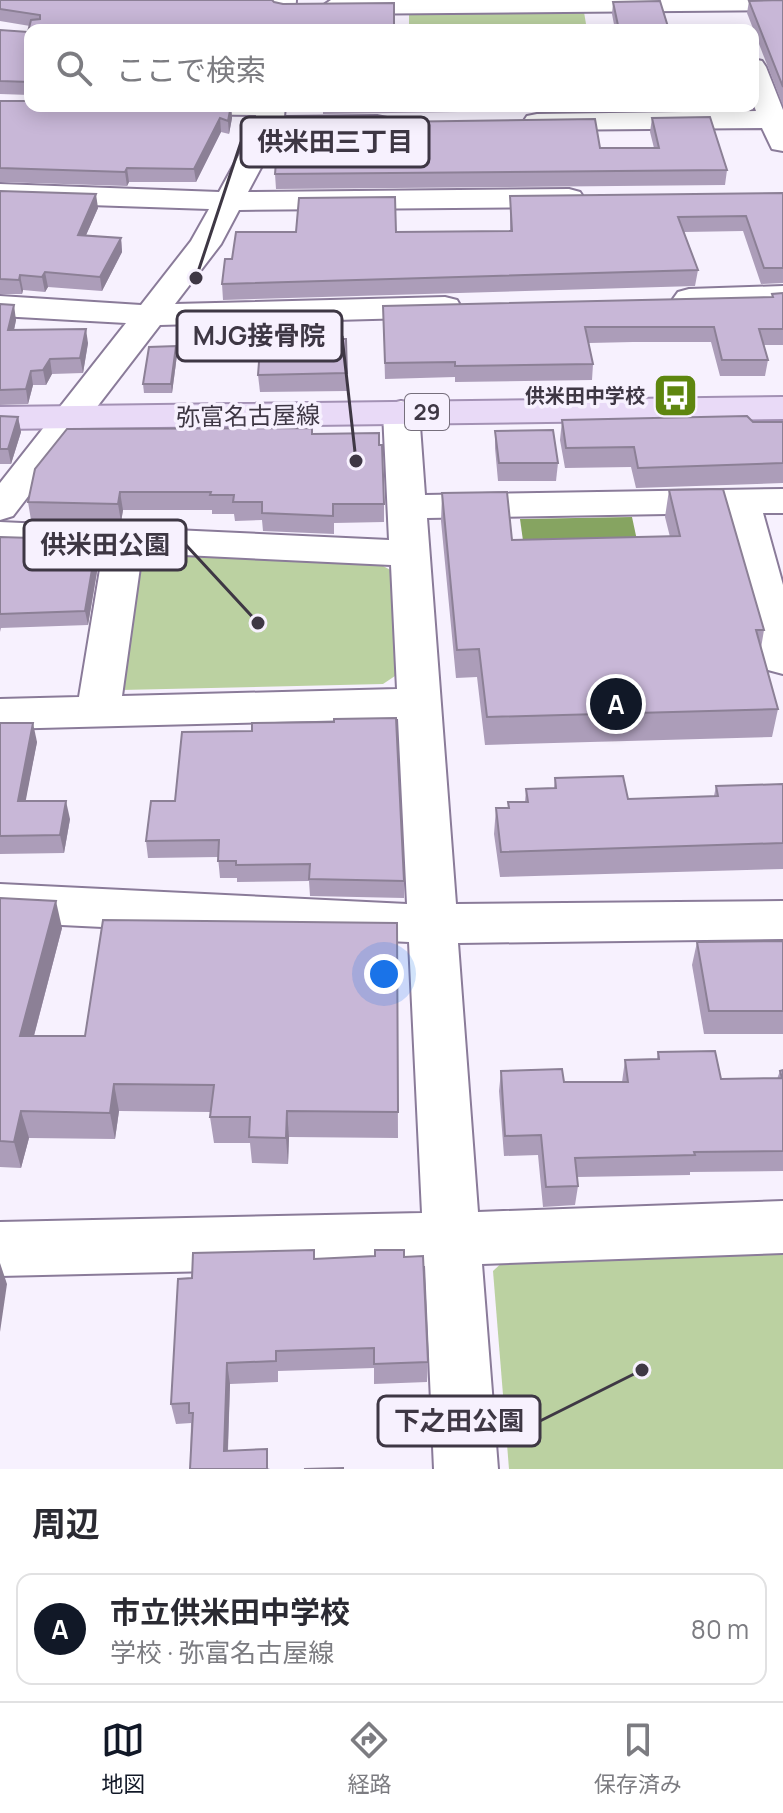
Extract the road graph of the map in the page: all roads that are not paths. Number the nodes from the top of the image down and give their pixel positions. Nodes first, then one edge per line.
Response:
1 (783, 3) edge
2 (587, 5) junction
3 (736, 10) edge
4 (283, 12) edge
5 (401, 18) edge
6 (592, 24) edge
7 (759, 79) edge
8 (271, 113) edge
9 (778, 119) edge
10 (516, 123) edge
11 (408, 124) edge
12 (783, 146) edge
13 (0, 193) edge
14 (595, 198) edge
15 (231, 201) junction
16 (783, 296) edge
17 (666, 300) edge
18 (0, 306) edge
19 (476, 306) edge
20 (150, 315) junction
21 (783, 408) edge
22 (401, 412) junction
23 (0, 418) edge
24 (71, 418) junction
25 (7, 491) edge
26 (783, 501) edge
27 (741, 502) junction
28 (406, 507) junction
29 (0, 534) edge
30 (124, 540) junction
31 (408, 553) junction
32 (783, 660) edge
33 (417, 704) junction
34 (98, 712) junction
35 (0, 714) edge
36 (0, 903) edge
37 (783, 920) edge
38 (431, 924) junction
39 (783, 1227) edge
40 (454, 1239) junction
41 (0, 1249) edge
42 (466, 1469) edge

1 - 3 street
2 - 3 street
2 - 5 street
2 - 6 street
4 - 5 street
7 - 9 street
8 - 11 street
8 - 15 street
9 - 10 street
9 - 12 street
13 - 15 street
14 - 15 street
15 - 20 street
16 - 17 street
18 - 20 street
19 - 20 street
20 - 24 street
21 - 22 main road, 弥富名古屋線 / 29
22 - 24 main road, 弥富名古屋線 / 29
22 - 28 street
23 - 24 main road, 弥富名古屋線 / 29
24 - 25 street
26 - 27 street
27 - 28 street
27 - 32 street
28 - 31 street
29 - 30 street
30 - 31 street
30 - 34 street
31 - 33 street
33 - 34 street
33 - 38 street
34 - 35 street
36 - 38 street
37 - 38 street
38 - 40 street
39 - 40 street
40 - 41 street
40 - 42 street

